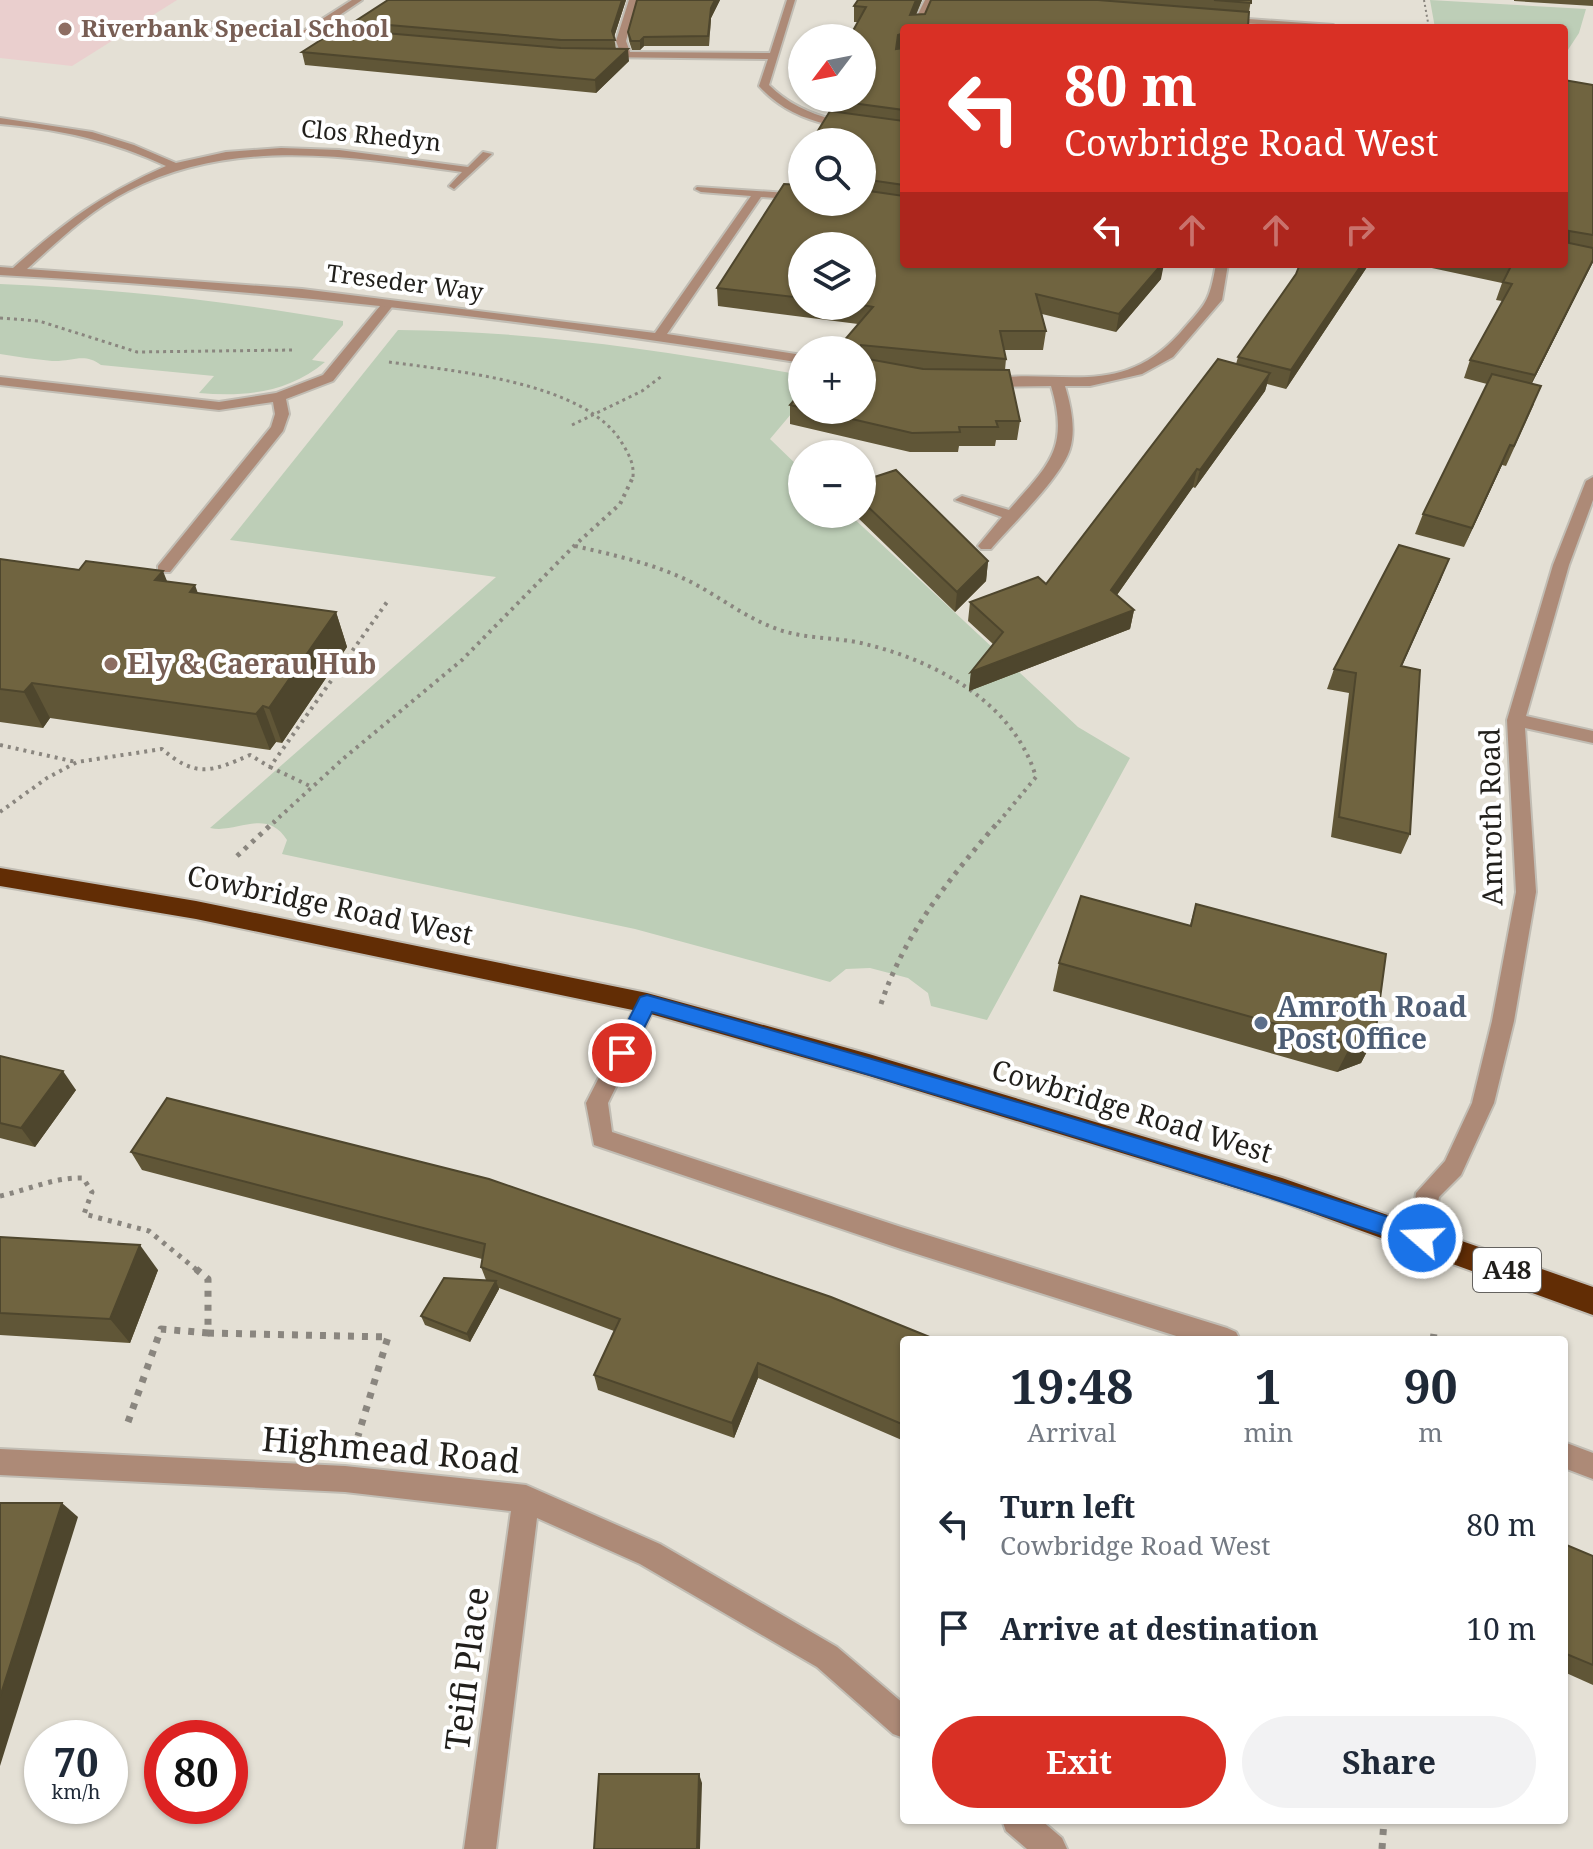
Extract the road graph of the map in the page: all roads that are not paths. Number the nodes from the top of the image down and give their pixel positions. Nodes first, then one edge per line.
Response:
1 (358, 0) edge
2 (633, 0) edge
3 (791, 0) edge
4 (929, 0) edge
5 (1207, 19) edge
6 (918, 24) edge
7 (1277, 24) edge
8 (200, 25) dead end
9 (307, 33) junction
10 (369, 39) edge
11 (594, 55) edge
12 (626, 55) junction
13 (772, 56) junction
14 (0, 121) edge
15 (900, 132) edge
16 (487, 154) dead end
17 (172, 165) junction
18 (469, 170) junction
19 (454, 186) dead end
20 (701, 189) dead end
21 (758, 193) junction
22 (788, 196) edge
23 (1221, 268) edge
24 (0, 271) edge
25 (16, 272) junction
26 (389, 303) junction
27 (659, 336) junction
28 (788, 357) edge
29 (0, 381) edge
30 (968, 383) edge
31 (1057, 383) junction
32 (279, 397) junction
33 (1593, 481) edge
34 (962, 500) dead end
35 (1011, 515) junction
36 (986, 546) dead end
37 (164, 569) edge
38 (1516, 720) junction
39 (1593, 737) edge
40 (0, 877) edge
41 (647, 1003) junction
42 (1422, 1238) junction
43 (1593, 1301) edge
44 (1214, 1336) edge
45 (1568, 1457) edge
46 (0, 1462) edge
47 (1593, 1466) edge
48 (526, 1499) junction
49 (900, 1720) edge
50 (1022, 1824) edge
51 (480, 1849) edge
52 (1051, 1849) edge

1 - 9 street
2 - 12 street
3 - 13 street
4 - 6 street
5 - 7 street
8 - 9 street
9 - 10 street
11 - 12 street
12 - 13 street
13 - 15 street
14 - 17 street
16 - 18 street, Clos Rhedyn
17 - 18 street, Clos Rhedyn
17 - 25 street, Clos Rhedyn
18 - 19 street, Clos Rhedyn
20 - 21 street
21 - 22 street
21 - 27 street
23 - 31 street
24 - 25 street, Treseder Way
25 - 26 street, Treseder Way
26 - 27 street, Treseder Way
26 - 32 street
27 - 28 street, Treseder Way
29 - 32 street
30 - 31 street
31 - 35 street
32 - 37 street
33 - 38 street, Amroth Road
34 - 35 street
35 - 36 street
38 - 39 street
38 - 42 street, Amroth Road
40 - 41 highway, Cowbridge Road West / A48
41 - 42 highway, Cowbridge Road West / A48
41 - 44 street
42 - 43 highway, Cowbridge Road West / A48
45 - 47 street
46 - 48 street, Highmead Road
48 - 49 street, Highmead Road
48 - 51 street, Teifi Place
50 - 52 street

